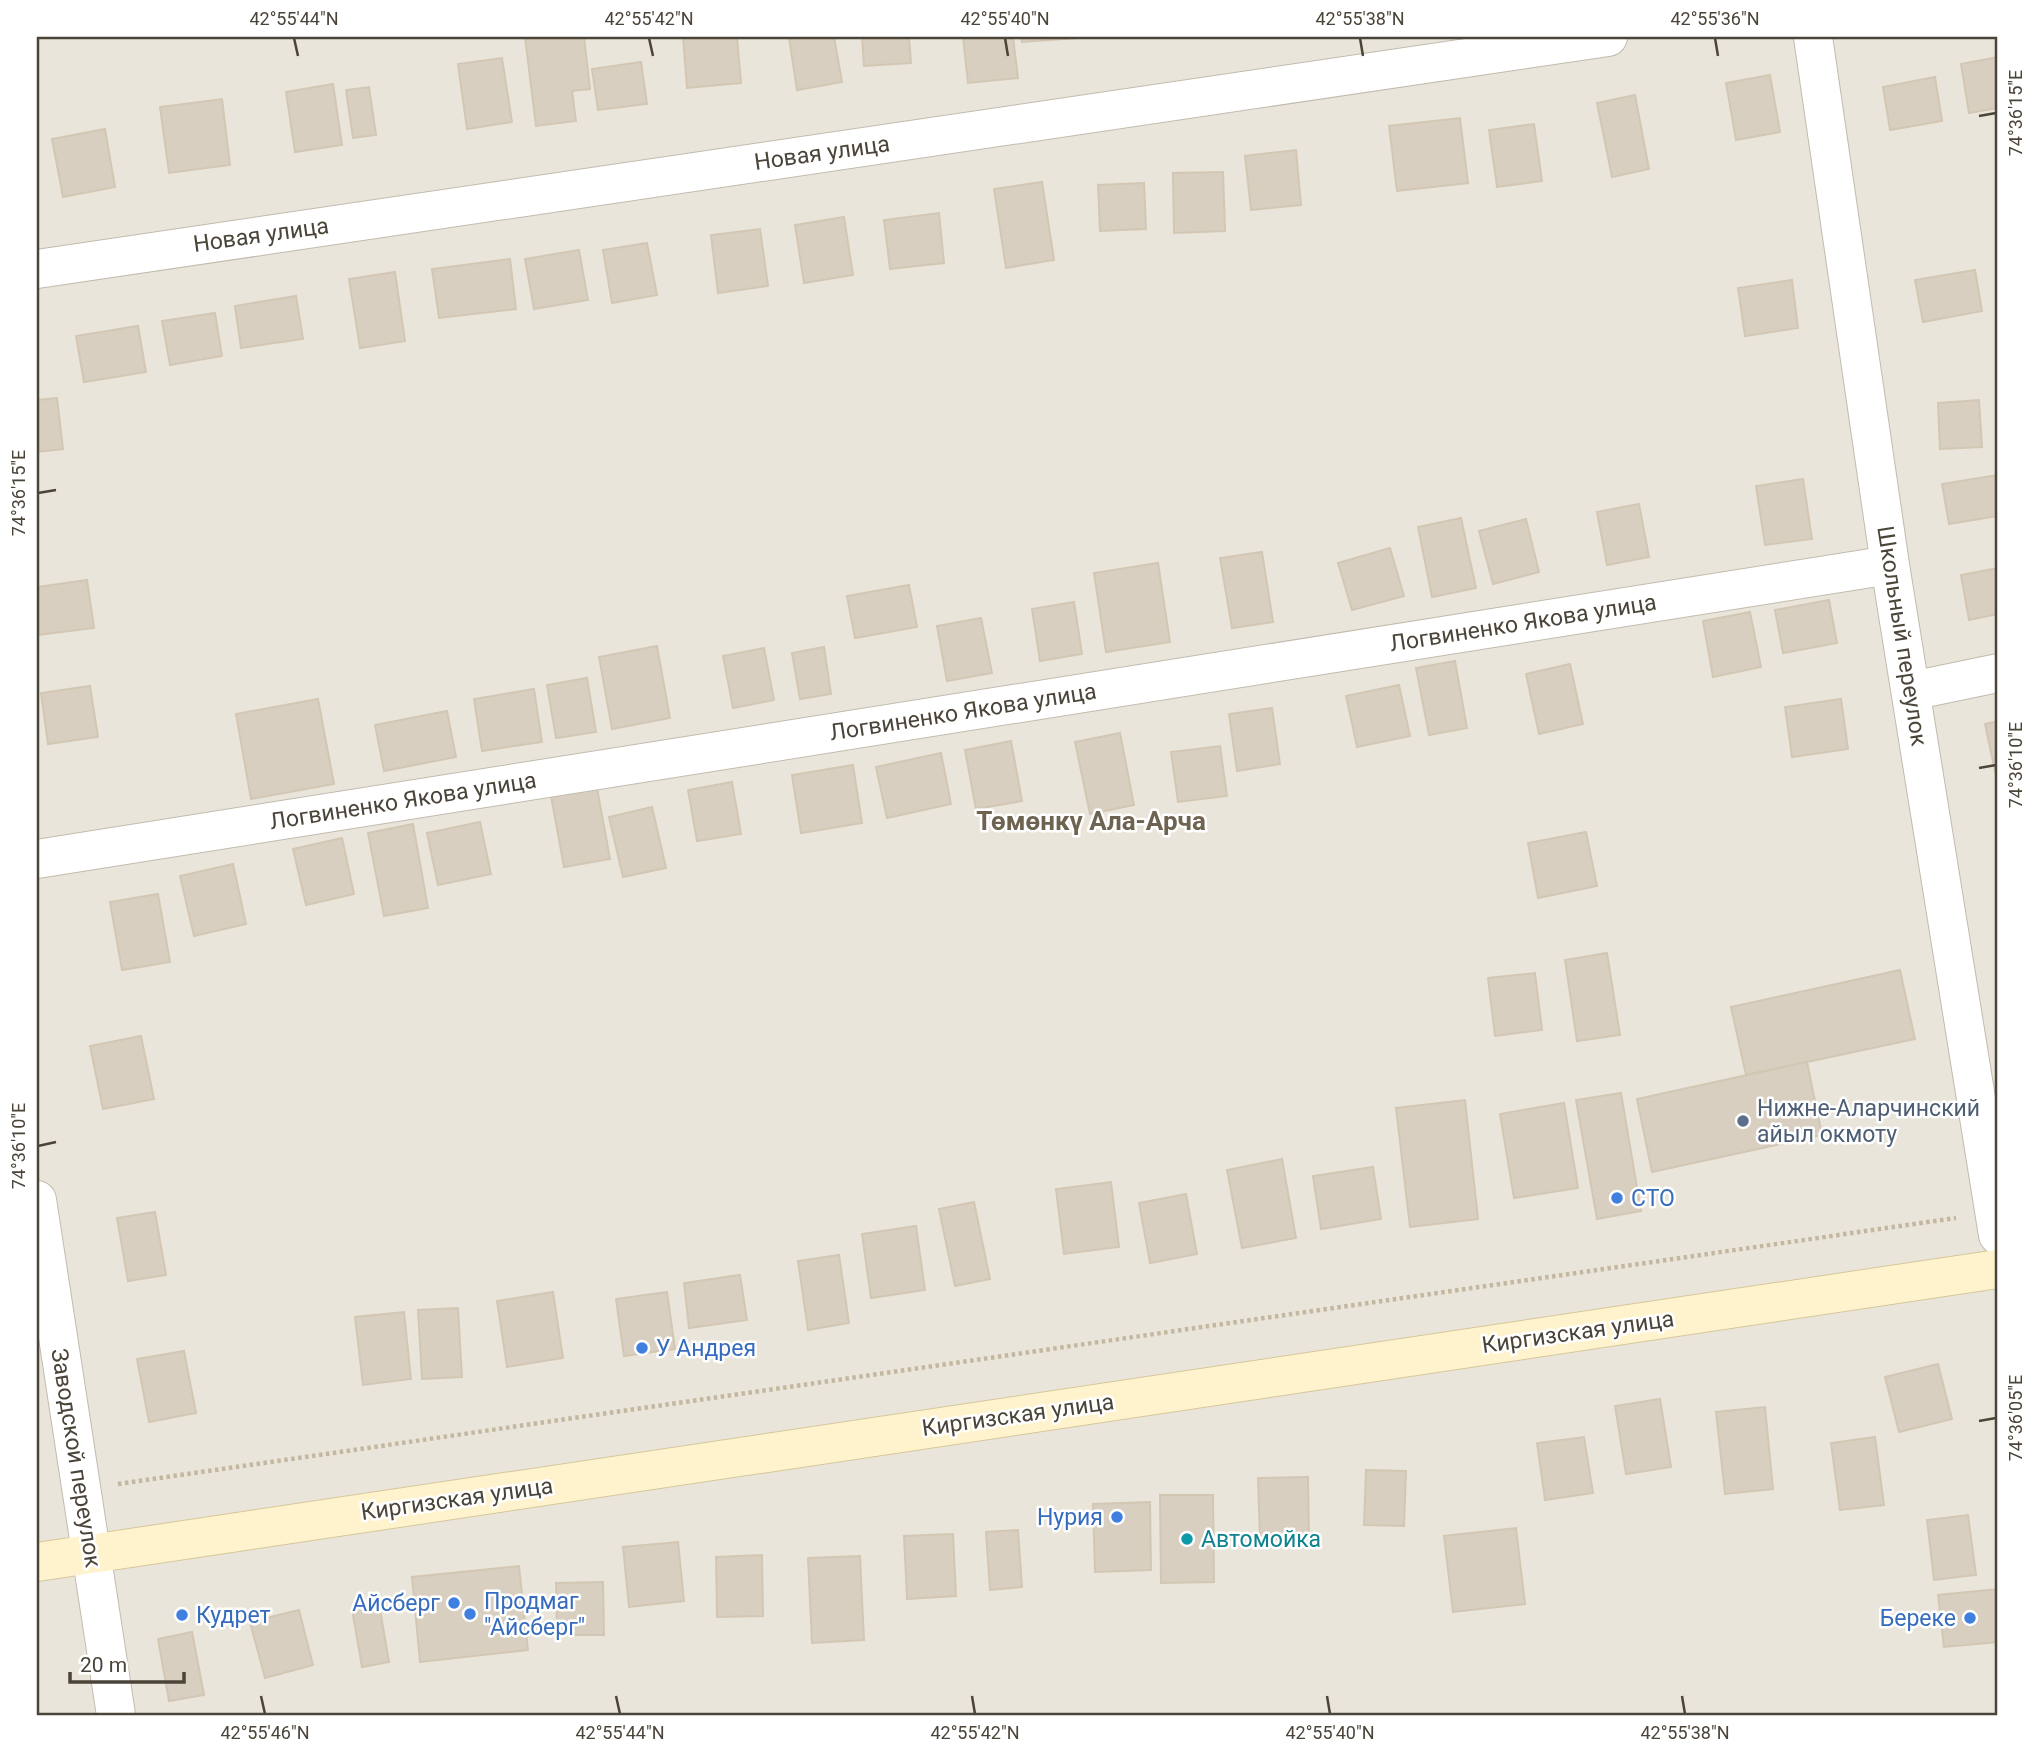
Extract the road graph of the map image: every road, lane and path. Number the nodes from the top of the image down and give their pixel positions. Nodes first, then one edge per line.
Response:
1 (1608, 37) edge
2 (1813, 37) edge
3 (37, 269) edge
4 (1890, 565) junction
5 (1998, 673) edge
6 (1911, 691) junction
7 (37, 859) edge
8 (37, 1200) edge
9 (1996, 1224) edge
10 (1998, 1269) edge
11 (81, 1490) junction
12 (91, 1554) junction
13 (37, 1562) edge
14 (116, 1715) edge

1 - 3 street, Новая улица
2 - 4 street, Школьный переулок
4 - 6 street, Школьный переулок
4 - 7 street, Логвиненко Якова улица
5 - 6 street
6 - 9 street, Школьный переулок
8 - 11 street, Заводской переулок
9 - 11 path
10 - 12 main road, Киргизская улица
11 - 12 street, Заводской переулок
12 - 13 main road, Киргизская улица
12 - 14 street, Заводской переулок

